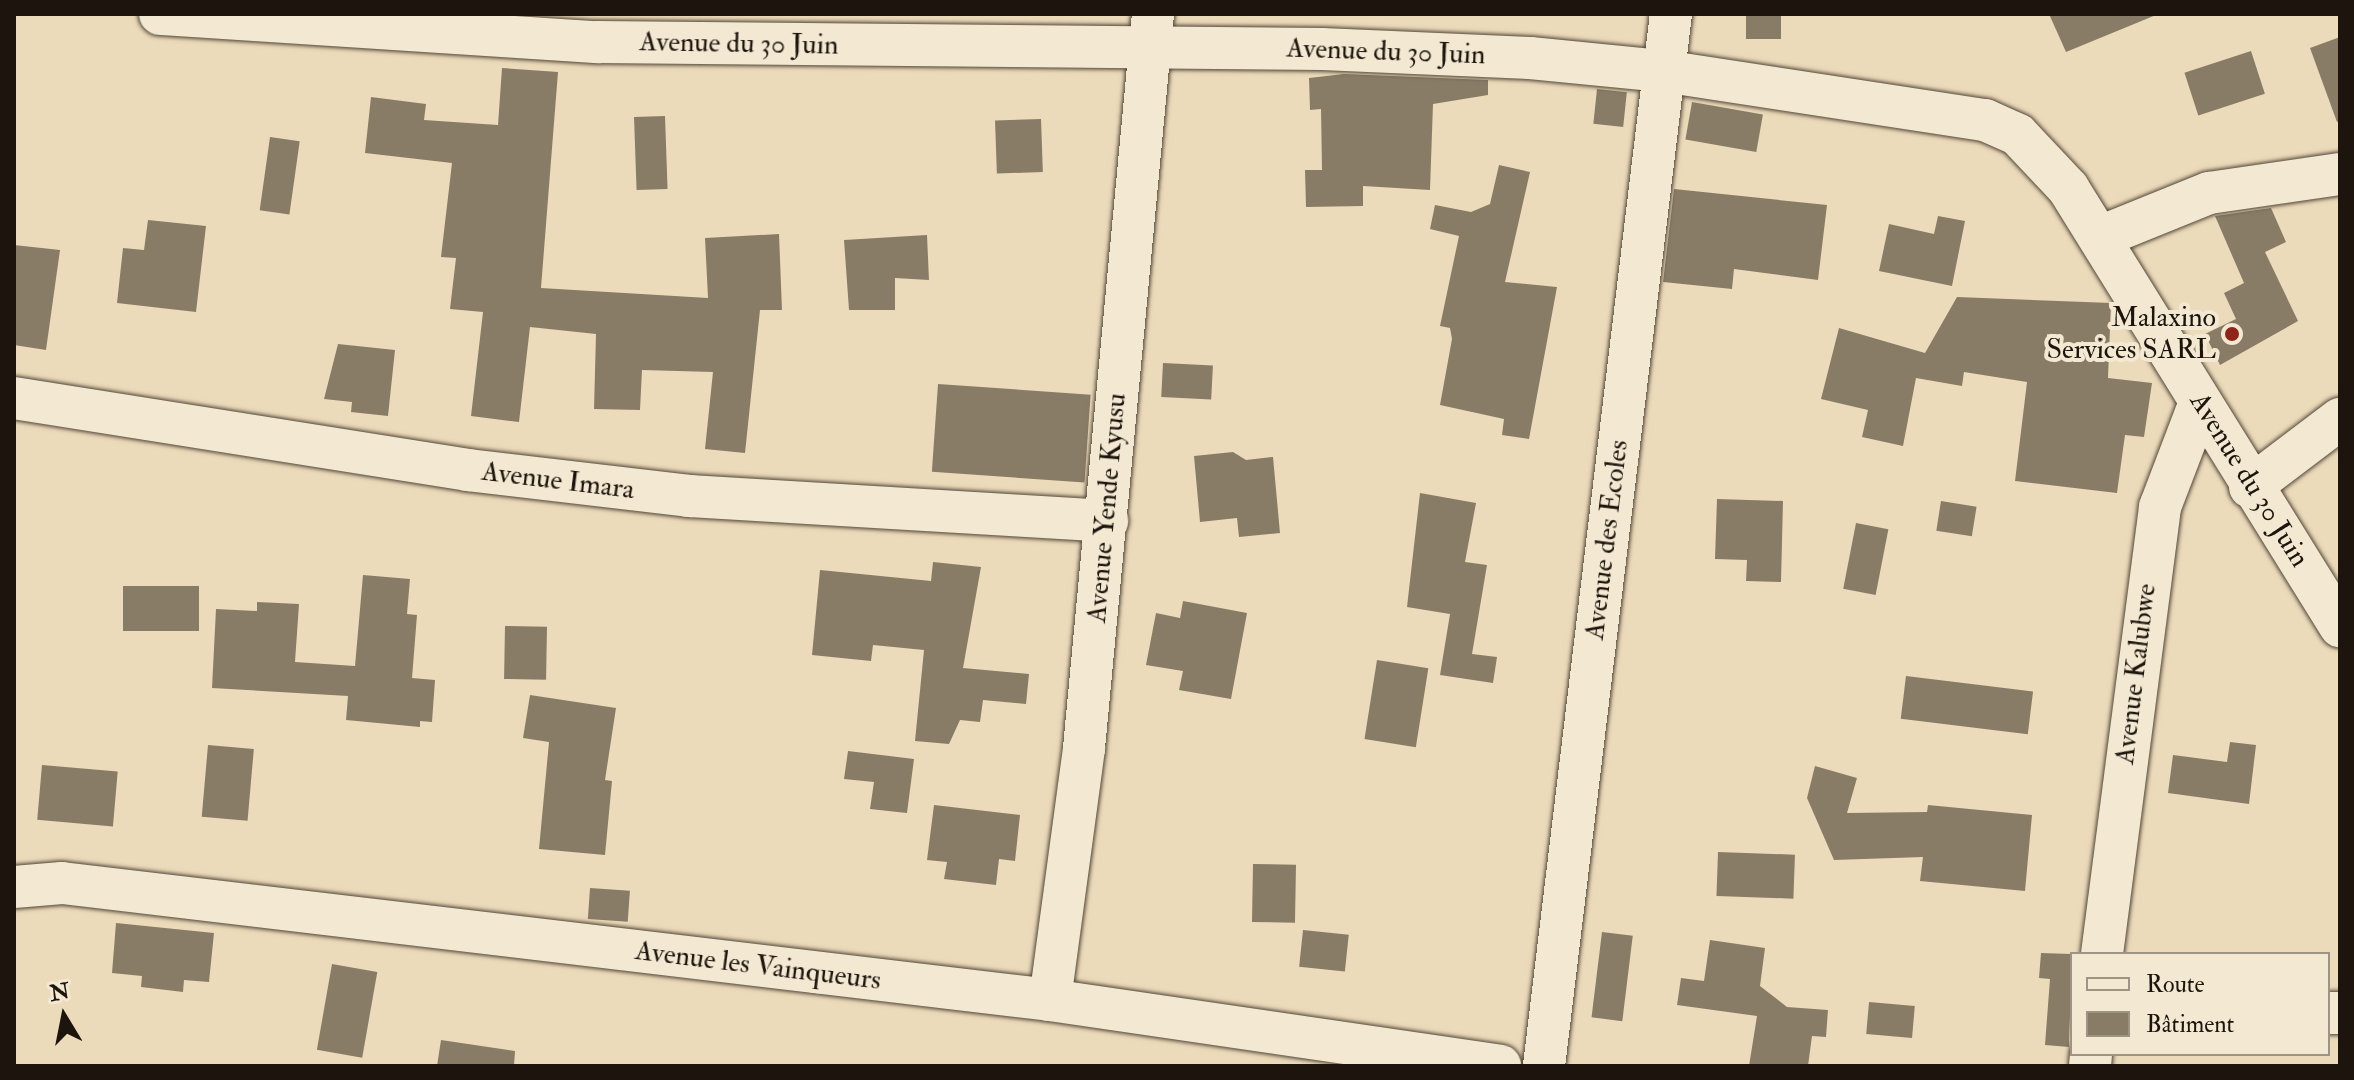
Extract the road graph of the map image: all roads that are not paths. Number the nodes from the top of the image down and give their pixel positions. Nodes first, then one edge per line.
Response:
1 (160, 14) edge
2 (1671, 14) edge
3 (1151, 31) edge
4 (1663, 71) junction
5 (2340, 174) edge
6 (2100, 237) junction
7 (14, 398) edge
8 (2200, 402) junction
9 (2340, 419) edge
10 (2250, 487) junction
11 (1107, 521) junction
12 (2340, 626) edge
13 (14, 887) edge
14 (2102, 952) edge
15 (1050, 1000) junction
16 (1500, 1066) edge
17 (1544, 1066) edge

1 - 3 street, Avenue du 30 Juin
2 - 4 street, Avenue des Ecoles
3 - 4 street, Avenue du 30 Juin
3 - 11 street, Avenue Yende Kyusu
4 - 6 street, Avenue du 30 Juin
4 - 17 street, Avenue des Ecoles
5 - 6 street
6 - 8 street, Avenue du 30 Juin
7 - 11 street, Avenue Imara
8 - 10 street, Avenue du 30 Juin
8 - 14 street, Avenue Kalubwe
9 - 10 street
10 - 12 street, Avenue du 30 Juin
11 - 15 street, Avenue Yende Kyusu
13 - 15 street, Avenue les Vainqueurs
15 - 16 street, Avenue les Vainqueurs

